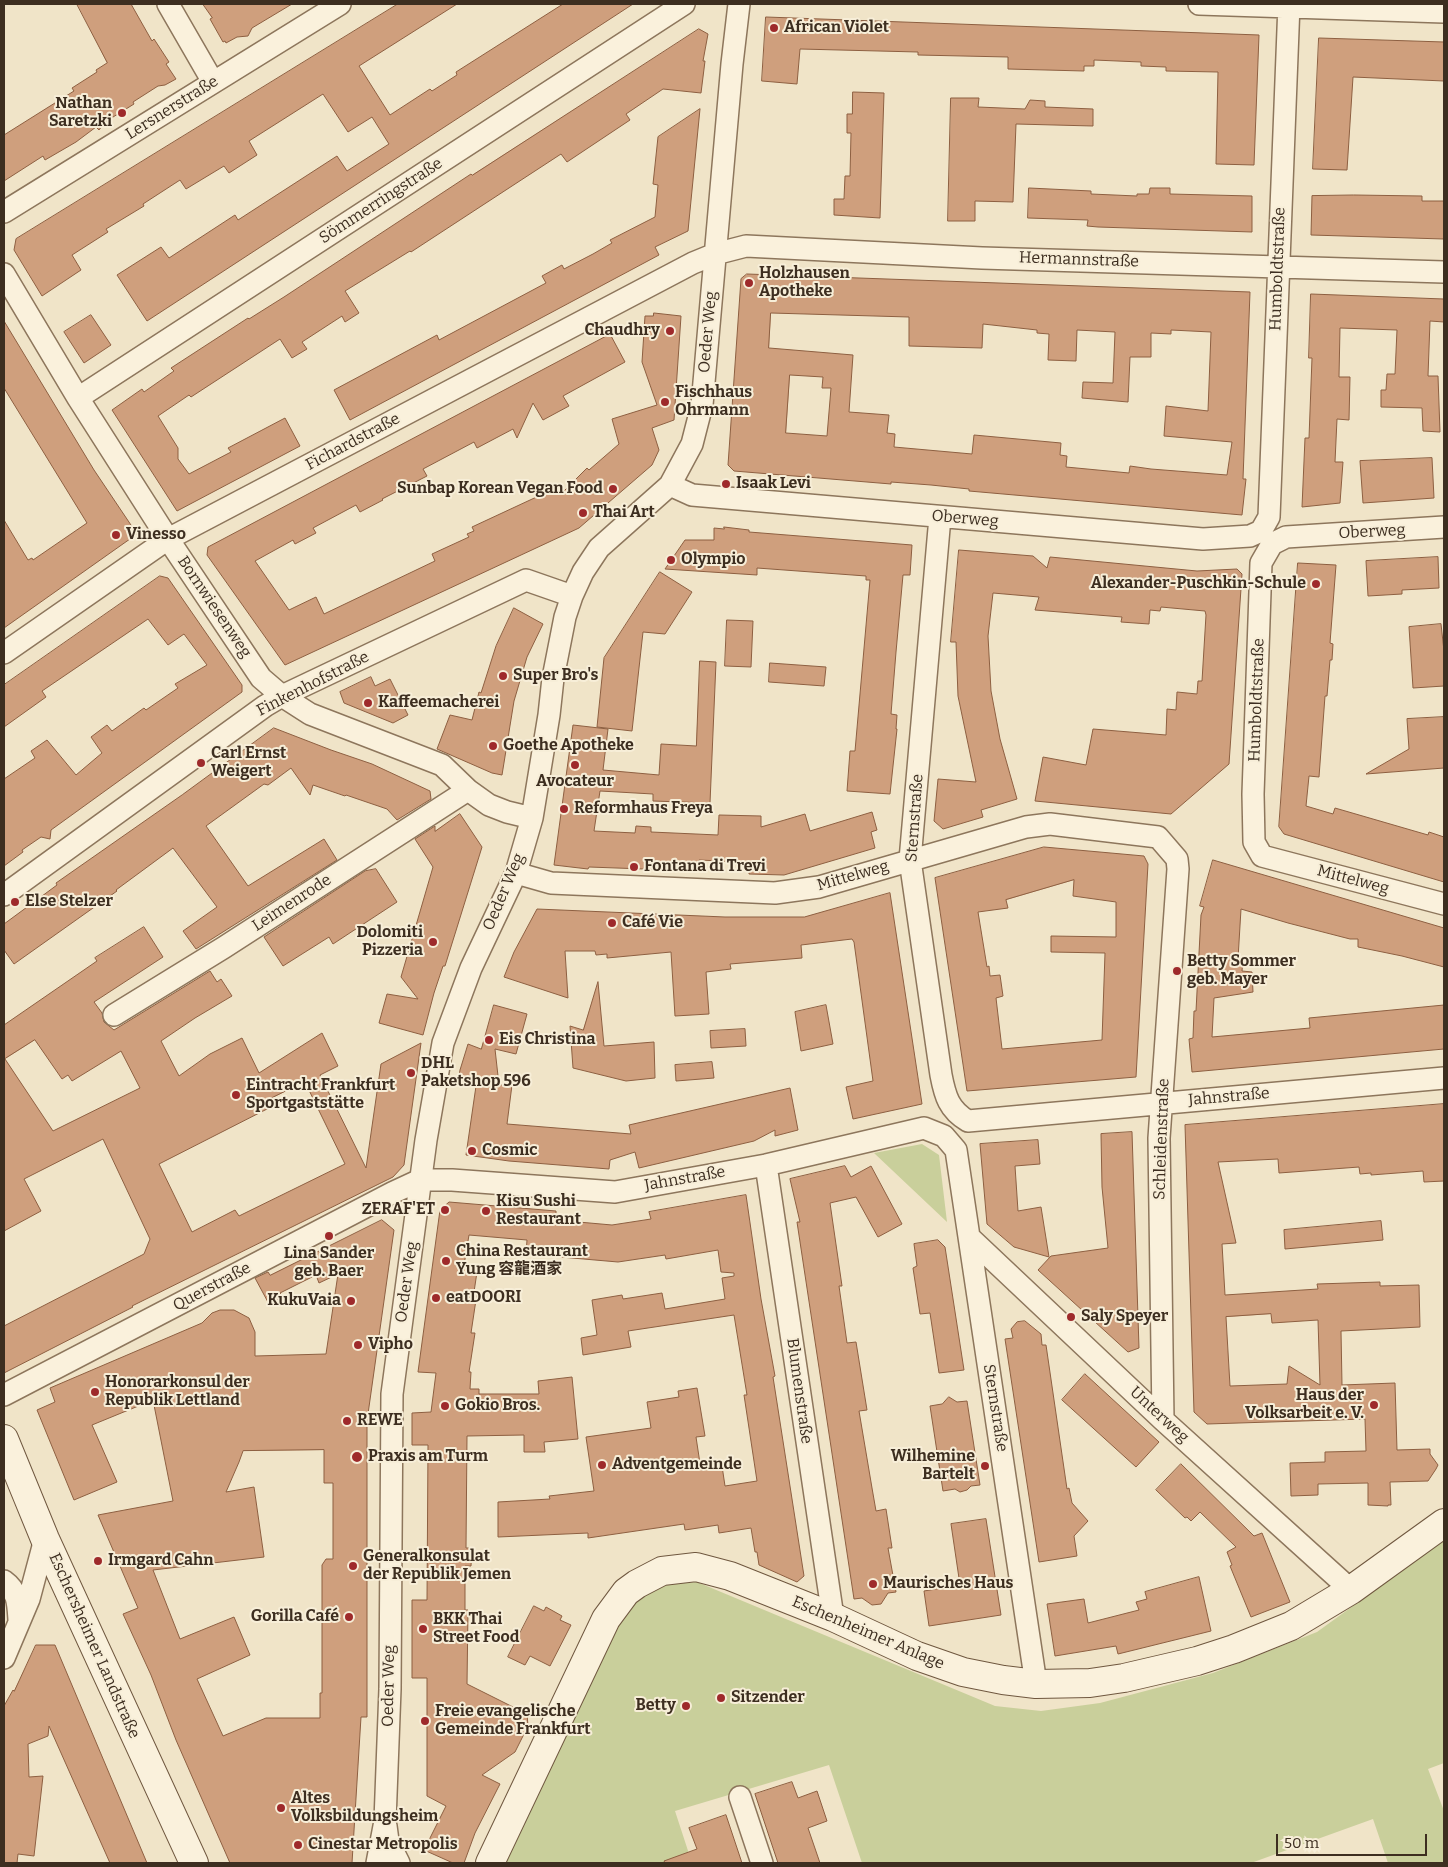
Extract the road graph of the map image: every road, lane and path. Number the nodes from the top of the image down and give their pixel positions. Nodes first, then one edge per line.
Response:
1 (168, 4) edge
2 (340, 4) edge
3 (684, 4) edge
4 (739, 4) edge
5 (1199, 4) edge
6 (1289, 6) edge
7 (1444, 12) edge
8 (213, 82) junction
9 (4, 212) edge
10 (715, 254) junction
11 (1278, 266) junction
12 (1444, 272) edge
13 (6, 281) edge
14 (78, 398) junction
15 (670, 484) junction
16 (940, 517) junction
17 (1444, 528) edge
18 (1267, 538) junction
19 (168, 539) junction
20 (572, 596) junction
21 (4, 653) edge
22 (282, 696) junction
23 (468, 790) junction
24 (532, 818) junction
25 (1262, 856) joint
26 (1177, 859) joint
27 (910, 860) junction
28 (516, 873) junction
29 (4, 895) edge
30 (1444, 904) edge
31 (114, 1015) dead end
32 (1444, 1078) edge
33 (1162, 1103) junction
34 (956, 1114) joint
35 (944, 1136) joint
36 (766, 1165) junction
37 (420, 1180) junction
38 (969, 1238) junction
39 (4, 1395) edge
40 (1163, 1420) junction
41 (4, 1440) edge
42 (1444, 1523) edge
43 (45, 1539) junction
44 (4, 1581) edge
45 (1351, 1590) junction
46 (833, 1617) junction
47 (19, 1625) junction
48 (4, 1658) edge
49 (1036, 1684) junction
50 (740, 1797) dead end
51 (385, 1821) junction
52 (190, 1859) edge
53 (377, 1863) edge
54 (399, 1863) edge
55 (490, 1863) edge
56 (762, 1863) edge

1 - 8 street
2 - 8 street, Lersnerstraße
3 - 14 street, Sömmerringstraße
4 - 10 street, Oeder Weg
5 - 6 street
6 - 7 street
6 - 11 street, Humboldtstraße
8 - 9 street, Lersnerstraße
10 - 11 street, Hermannstraße
10 - 15 street, Oeder Weg
10 - 19 street, Fichardstraße
11 - 12 street, Hermannstraße
11 - 18 street, Humboldtstraße
13 - 14 street, Bornwiesenweg
14 - 19 street, Bornwiesenweg
15 - 16 street, Oberweg
15 - 20 street, Oeder Weg
16 - 18 street, Oberweg
16 - 27 street, Sternstraße
17 - 18 street, Oberweg
18 - 25 street, Humboldtstraße
19 - 21 street, Fichardstraße
19 - 22 street, Bornwiesenweg
20 - 22 street, Finkenhofstraße
20 - 24 street, Oeder Weg
22 - 23 street, Bornwiesenweg
22 - 29 street, Finkenhofstraße
23 - 24 street, Bornwiesenweg
23 - 31 street, Leimenrode
24 - 28 street, Oeder Weg
25 - 30 street, Mittelweg
26 - 27 street, Mittelweg
26 - 33 street, Schleidenstraße
27 - 28 street, Mittelweg
27 - 34 street, Sternstraße
28 - 37 street, Oeder Weg
32 - 33 street, Jahnstraße
33 - 34 street, Jahnstraße
33 - 40 street, Schleidenstraße
35 - 36 street, Jahnstraße
35 - 38 street, Sternstraße
36 - 37 street, Jahnstraße
36 - 46 street, Blumenstraße
37 - 39 street, Querstraße
37 - 51 street, Oeder Weg
38 - 40 street, Unterweg
38 - 49 street, Sternstraße
40 - 45 street, Unterweg
41 - 43 main road, Eschersheimer Landstraße
42 - 45 main road, Eschenheimer Anlage
43 - 47 street
43 - 52 main road, Eschersheimer Landstraße
44 - 47 street
45 - 49 main road, Eschenheimer Anlage
46 - 49 main road, Eschenheimer Anlage
46 - 55 main road, Eschenheimer Anlage
47 - 48 street
50 - 56 street
51 - 53 street, Oeder Weg
51 - 54 street, Oeder Weg

